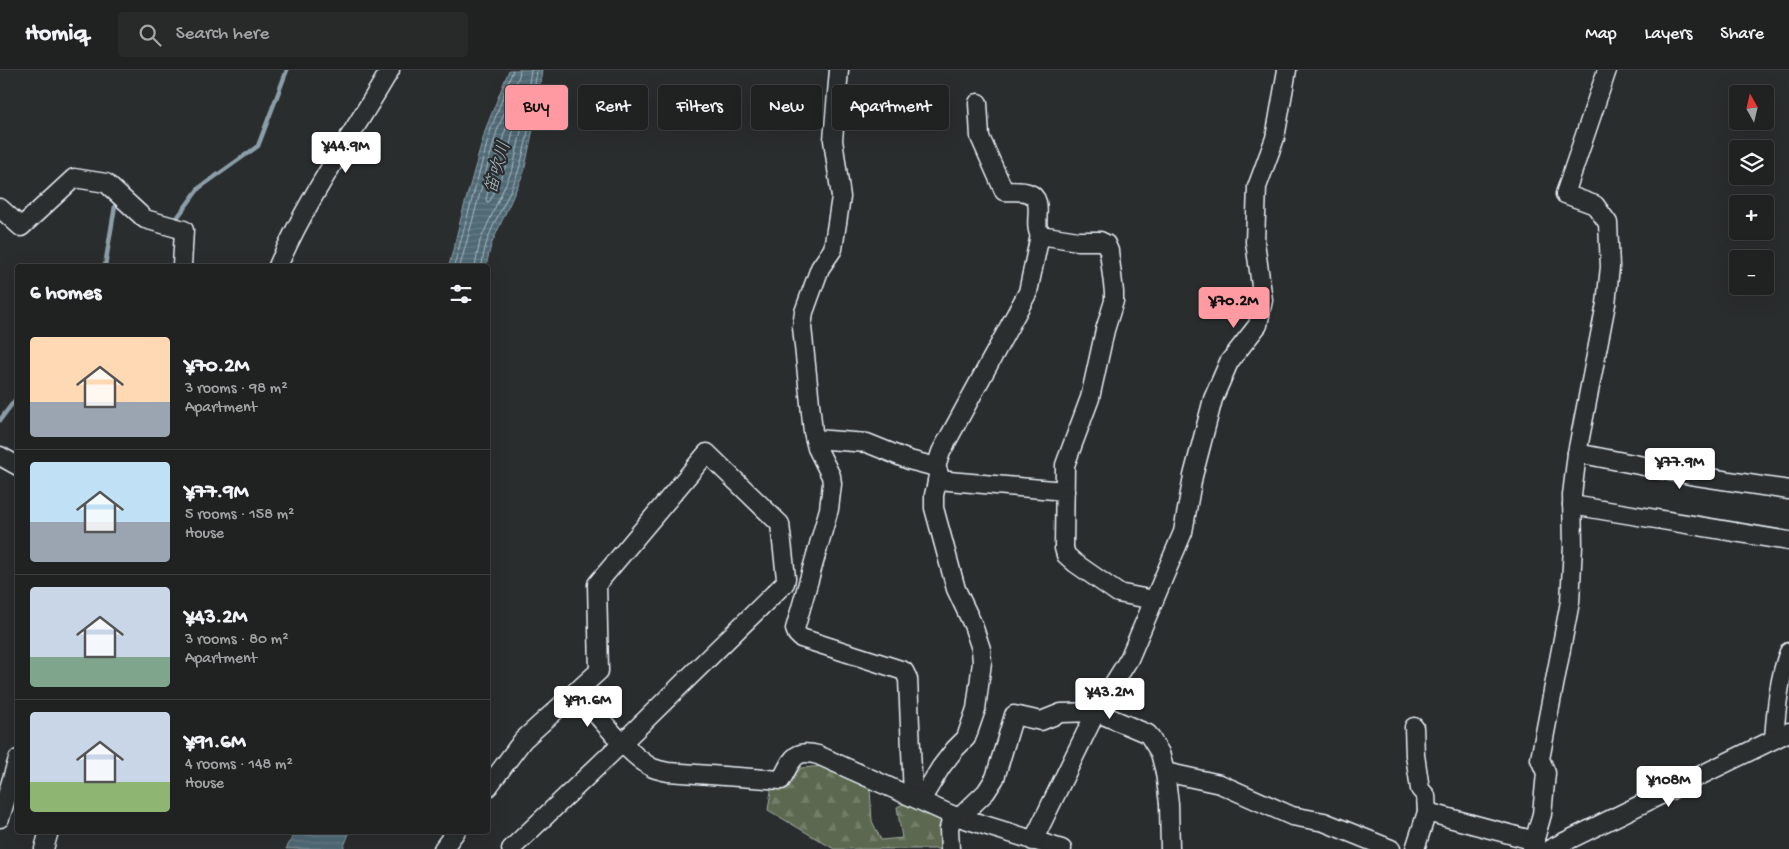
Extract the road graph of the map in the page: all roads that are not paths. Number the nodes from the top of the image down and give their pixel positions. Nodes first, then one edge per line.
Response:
1 (390, 70) edge
2 (839, 70) edge
3 (1287, 70) edge
4 (1607, 70) edge
5 (978, 103) dead end
6 (0, 208) edge
7 (1040, 235) junction
8 (182, 264) edge
9 (279, 264) edge
10 (815, 440) junction
11 (1577, 453) junction
12 (0, 456) edge
13 (15, 464) edge
14 (937, 474) junction
15 (1789, 490) edge
16 (1065, 491) junction
17 (1572, 505) junction
18 (1789, 541) edge
19 (784, 584) junction
20 (803, 600) junction
21 (1154, 600) junction
22 (1789, 652) edge
23 (576, 691) junction
24 (1096, 712) junction
25 (1414, 727) dead end
26 (1781, 735) edge
27 (623, 742) junction
28 (15, 769) edge
29 (1166, 772) junction
30 (490, 784) edge
31 (917, 798) junction
32 (1427, 812) junction
33 (956, 816) junction
34 (0, 818) edge
35 (48, 834) edge
36 (454, 834) edge
37 (1033, 841) junction
38 (1539, 846) edge
39 (44, 849) edge
40 (443, 849) edge
41 (511, 849) edge
42 (950, 849) edge
43 (1062, 849) edge
44 (1170, 849) edge
45 (1391, 849) edge
46 (1415, 849) edge

1 - 9 street
2 - 10 street
3 - 21 street
4 - 11 street
5 - 7 street
6 - 8 street
7 - 14 street
7 - 16 street
10 - 14 street
10 - 20 street
11 - 15 street
11 - 17 street
12 - 13 street
14 - 16 street
14 - 31 street
16 - 21 street
17 - 18 street
17 - 38 street
19 - 20 street
19 - 23 street
19 - 27 street
20 - 31 street
21 - 24 street
22 - 26 street
23 - 27 street
23 - 30 street
24 - 29 street
24 - 33 street
24 - 37 street
25 - 32 street
26 - 38 street
27 - 31 street
27 - 41 street
28 - 34 street
29 - 44 street
29 - 45 street
31 - 33 street
32 - 38 street
32 - 46 street
33 - 37 street
33 - 42 street
35 - 39 street
36 - 40 street
37 - 43 street

